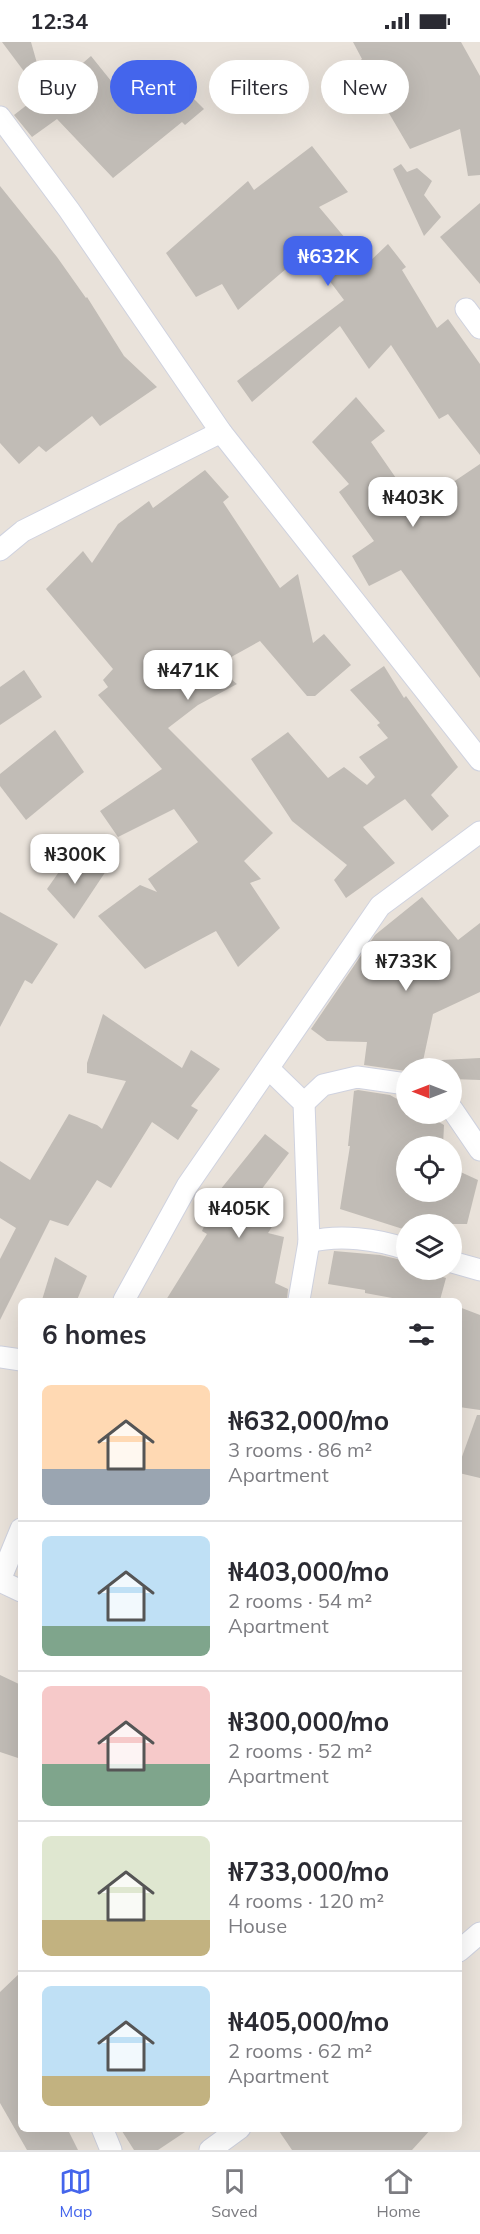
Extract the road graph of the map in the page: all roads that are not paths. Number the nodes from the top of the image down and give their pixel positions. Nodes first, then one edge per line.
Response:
1 (0, 117) edge
2 (466, 309) dead end
3 (480, 327) edge
4 (221, 432) junction
5 (0, 550) edge
6 (480, 760) edge
7 (480, 832) edge
8 (269, 1069) junction
9 (396, 1083) edge
10 (304, 1103) junction
11 (462, 1124) edge
12 (480, 1150) edge
13 (309, 1242) junction
14 (396, 1246) edge
15 (462, 1266) edge
16 (480, 1270) edge
17 (125, 1298) edge
18 (299, 1298) edge
19 (0, 1357) edge
20 (18, 1360) edge
21 (18, 1536) edge
22 (0, 1581) edge
23 (18, 1590) edge
24 (480, 1933) edge
25 (462, 1948) edge
26 (104, 2132) edge
27 (235, 2132) edge
28 (111, 2150) edge
29 (210, 2150) edge

1 - 4 street
2 - 3 street
4 - 5 street
4 - 6 street
7 - 8 street
8 - 10 street
8 - 17 street
9 - 10 street
10 - 13 street
11 - 12 street
13 - 14 street
13 - 18 street
15 - 16 street
19 - 20 street
21 - 22 street
22 - 23 street
24 - 25 street
26 - 28 street
27 - 29 street

